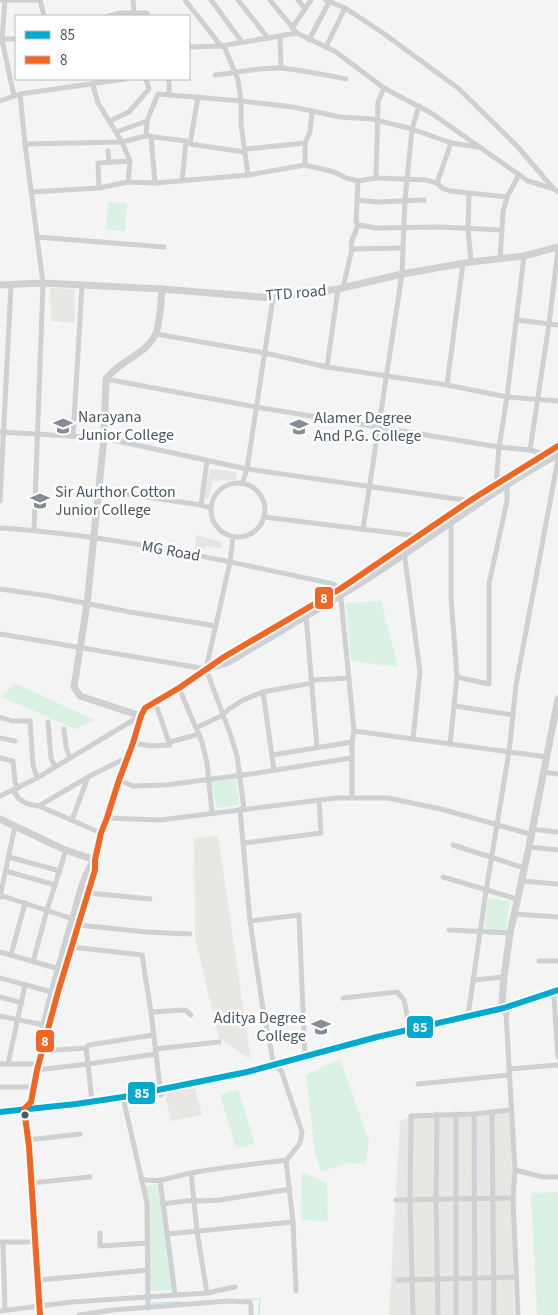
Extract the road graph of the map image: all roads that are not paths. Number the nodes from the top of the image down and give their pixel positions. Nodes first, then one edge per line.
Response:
1 (0, 0) edge
2 (5, 0) edge
3 (40, 0) edge
4 (133, 0) edge
5 (185, 0) edge
6 (211, 0) edge
7 (238, 0) edge
8 (270, 0) edge
9 (298, 0) edge
10 (311, 0) edge
11 (327, 1) edge
12 (304, 8) junction
13 (345, 8) junction
14 (134, 14) junction
15 (44, 15) edge
16 (113, 15) edge
17 (148, 15) edge
18 (295, 31) junction
19 (280, 36) junction
20 (268, 38) junction
21 (15, 39) edge
22 (1, 40) edge
23 (309, 40) junction
24 (242, 42) junction
25 (223, 46) junction
26 (190, 47) edge
27 (326, 47) junction
28 (282, 68) junction
29 (236, 73) junction
30 (216, 75) dead end
31 (346, 79) dead end
32 (120, 80) edge
33 (146, 80) edge
34 (169, 80) edge
35 (92, 85) junction
36 (384, 88) junction
37 (17, 95) junction
38 (169, 95) junction
39 (198, 97) junction
40 (241, 101) junction
41 (0, 102) edge
42 (419, 106) junction
43 (312, 112) junction
44 (377, 120) junction
45 (110, 121) junction
46 (147, 121) junction
47 (412, 129) junction
48 (116, 132) junction
49 (149, 136) junction
50 (122, 142) junction
51 (188, 142) junction
52 (305, 143) junction
53 (450, 143) junction
54 (25, 144) junction
55 (480, 147) junction
56 (108, 151) dead end
57 (244, 152) junction
58 (130, 161) junction
59 (109, 162) junction
60 (305, 165) junction
61 (248, 175) junction
62 (519, 175) junction
63 (376, 178) junction
64 (407, 179) junction
65 (182, 181) junction
66 (358, 181) junction
67 (128, 182) junction
68 (155, 183) junction
69 (436, 183) junction
70 (99, 188) junction
71 (556, 191) edge
72 (31, 192) junction
73 (469, 194) junction
74 (507, 197) junction
75 (357, 200) junction
76 (405, 200) junction
77 (424, 200) dead end
78 (358, 225) junction
79 (404, 228) junction
80 (468, 228) junction
81 (502, 230) junction
82 (37, 237) junction
83 (164, 247) dead end
84 (403, 248) junction
85 (558, 248) edge
86 (352, 249) junction
87 (524, 256) junction
88 (500, 259) junction
89 (471, 262) junction
90 (463, 264) junction
91 (402, 274) junction
92 (43, 284) junction
93 (0, 285) edge
94 (11, 285) junction
95 (82, 286) junction
96 (162, 289) junction
97 (340, 289) junction
98 (273, 298) junction
99 (517, 320) junction
100 (549, 324) junction
101 (558, 325) edge
102 (156, 334) junction
103 (264, 353) junction
104 (327, 367) junction
105 (387, 376) junction
106 (106, 379) junction
107 (447, 385) junction
108 (507, 397) junction
109 (537, 400) junction
110 (558, 401) edge
111 (256, 407) junction
112 (378, 427) junction
113 (1, 432) edge
114 (38, 434) junction
115 (73, 436) junction
116 (104, 438) junction
117 (558, 446) edge
118 (500, 447) junction
119 (530, 450) junction
120 (544, 454) junction
121 (558, 454) edge
122 (558, 459) edge
123 (207, 461) junction
124 (246, 469) junction
125 (242, 484) junction
126 (496, 485) junction
127 (507, 485) junction
128 (368, 486) junction
129 (98, 490) junction
130 (0, 501) edge
131 (473, 503) junction
132 (201, 505) junction
133 (211, 508) junction
134 (264, 517) junction
135 (451, 522) junction
136 (0, 528) edge
137 (363, 529) junction
138 (34, 530) junction
139 (419, 536) junction
140 (234, 537) junction
141 (93, 538) junction
142 (404, 549) junction
143 (230, 562) junction
144 (0, 589) edge
145 (340, 592) junction
146 (87, 604) junction
147 (306, 616) junction
148 (216, 626) junction
149 (0, 634) edge
150 (79, 647) junction
151 (206, 669) junction
152 (457, 677) junction
153 (349, 678) junction
154 (312, 681) junction
155 (179, 688) junction
156 (263, 692) junction
157 (558, 699) edge
158 (155, 702) junction
159 (455, 706) junction
160 (223, 715) junction
161 (513, 715) junction
162 (141, 716) junction
163 (0, 717) edge
164 (48, 722) dead end
165 (556, 727) edge
166 (64, 729) dead end
167 (198, 731) junction
168 (354, 731) junction
169 (0, 738) edge
170 (413, 739) junction
171 (15, 741) dead end
172 (170, 742) junction
173 (352, 742) junction
174 (134, 743) junction
175 (450, 744) junction
176 (317, 747) junction
177 (509, 752) junction
178 (272, 755) junction
179 (128, 757) junction
180 (547, 757) junction
181 (0, 758) edge
182 (70, 758) junction
183 (351, 758) junction
184 (55, 767) junction
185 (274, 770) junction
186 (544, 772) junction
187 (558, 774) edge
188 (240, 776) junction
189 (88, 777) junction
190 (37, 778) junction
191 (119, 780) junction
192 (209, 780) junction
193 (15, 789) junction
194 (0, 796) edge
195 (352, 798) junction
196 (319, 800) junction
197 (39, 806) junction
198 (242, 809) junction
199 (212, 813) junction
200 (108, 818) junction
201 (0, 819) edge
202 (72, 820) junction
203 (498, 825) junction
204 (14, 826) junction
205 (531, 832) junction
206 (558, 832) edge
207 (101, 833) junction
208 (244, 843) junction
209 (453, 845) dead end
210 (529, 847) junction
211 (66, 850) junction
212 (558, 850) edge
213 (9, 857) junction
214 (492, 858) junction
215 (95, 860) junction
216 (524, 868) junction
217 (6, 871) junction
218 (60, 871) junction
219 (443, 877) dead end
220 (520, 881) junction
221 (558, 884) edge
222 (55, 885) junction
223 (486, 891) junction
224 (89, 893) junction
225 (0, 896) edge
226 (150, 899) dead end
227 (517, 899) junction
228 (25, 903) junction
229 (47, 910) junction
230 (514, 914) junction
231 (558, 917) edge
232 (73, 919) junction
233 (250, 921) junction
234 (79, 925) junction
235 (449, 930) dead end
236 (480, 932) junction
237 (190, 934) dead end
238 (510, 934) junction
239 (72, 947) junction
240 (0, 952) edge
241 (11, 955) junction
242 (539, 961) dead end
243 (558, 961) edge
244 (33, 962) junction
245 (59, 970) junction
246 (504, 977) junction
247 (0, 978) edge
248 (473, 980) junction
249 (26, 985) junction
250 (52, 992) junction
251 (557, 994) edge
252 (0, 997) edge
253 (342, 998) dead end
254 (22, 1003) junction
255 (505, 1011) junction
256 (151, 1012) junction
257 (191, 1014) dead end
258 (0, 1016) edge
259 (468, 1017) junction
260 (18, 1020) junction
261 (44, 1025) junction
262 (410, 1029) junction
263 (153, 1035) junction
264 (219, 1042) dead end
265 (86, 1048) junction
266 (42, 1051) junction
267 (155, 1051) junction
268 (305, 1056) junction
269 (558, 1057) edge
270 (0, 1064) edge
271 (8, 1064) junction
272 (88, 1064) junction
273 (558, 1064) edge
274 (36, 1067) junction
275 (277, 1068) junction
276 (509, 1069) junction
277 (508, 1075) junction
278 (418, 1084) dead end
279 (0, 1087) edge
280 (29, 1087) junction
281 (161, 1092) junction
282 (92, 1102) junction
283 (124, 1102) junction
284 (26, 1109) junction
285 (511, 1110) junction
286 (0, 1112) edge
287 (492, 1112) junction
288 (437, 1114) junction
289 (456, 1114) junction
290 (474, 1114) junction
291 (0, 1117) edge
292 (80, 1134) dead end
293 (28, 1140) junction
294 (287, 1160) junction
295 (515, 1170) junction
296 (191, 1173) junction
297 (90, 1177) dead end
298 (558, 1177) edge
299 (142, 1179) junction
300 (160, 1180) junction
301 (32, 1183) junction
302 (290, 1189) junction
303 (513, 1198) junction
304 (456, 1199) junction
305 (476, 1199) junction
306 (494, 1199) junction
307 (194, 1200) junction
308 (396, 1200) dead end
309 (410, 1200) junction
310 (436, 1200) junction
311 (162, 1204) junction
312 (293, 1222) junction
313 (197, 1231) junction
314 (100, 1234) dead end
315 (167, 1234) junction
316 (2, 1242) edge
317 (36, 1242) junction
318 (148, 1243) junction
319 (148, 1270) junction
320 (517, 1277) junction
321 (494, 1278) junction
322 (412, 1279) junction
323 (438, 1279) junction
324 (456, 1279) junction
325 (475, 1279) junction
326 (39, 1280) junction
327 (398, 1280) dead end
328 (235, 1287) dead end
329 (296, 1291) dead end
330 (206, 1293) junction
331 (175, 1294) junction
332 (148, 1297) junction
333 (41, 1305) junction
334 (148, 1308) junction
335 (2, 1311) edge
336 (40, 1315) edge
337 (79, 1315) edge
338 (251, 1315) edge
339 (413, 1315) edge
340 (438, 1315) edge
341 (456, 1315) edge
342 (476, 1315) edge
343 (494, 1315) edge
344 (518, 1315) edge

1 - 2 street
2 - 3 street
2 - 22 street
3 - 15 street
4 - 14 street
5 - 25 street
6 - 24 street
7 - 20 street
8 - 18 street
9 - 12 street
10 - 12 street
11 - 13 street
11 - 23 street
12 - 18 street
13 - 27 street
13 - 71 street
14 - 16 street
14 - 17 street
18 - 19 street
18 - 23 street
19 - 20 street
19 - 28 street
20 - 24 street
21 - 22 street
22 - 37 street
23 - 27 street
24 - 25 street
25 - 26 street
25 - 29 street
27 - 36 street
28 - 29 street
28 - 31 street
29 - 30 street
29 - 40 street
32 - 35 street
33 - 45 street
34 - 38 street
35 - 37 street
35 - 45 street
36 - 42 street
36 - 44 street
37 - 41 street
37 - 54 street
38 - 39 street
38 - 46 street
39 - 40 street
39 - 51 street
40 - 43 street
40 - 57 street
42 - 47 street
42 - 55 street
43 - 44 street
43 - 52 street
44 - 47 street
44 - 63 street
45 - 48 street
46 - 48 street
46 - 49 street
47 - 53 street
47 - 64 street
48 - 50 street
49 - 50 street
49 - 51 street
49 - 68 street
50 - 54 street
50 - 58 street
51 - 57 street
51 - 65 street
52 - 57 street
52 - 60 street
53 - 55 street
53 - 69 street
54 - 72 street
55 - 62 street
56 - 59 street
57 - 61 street
58 - 59 street
58 - 67 street
59 - 70 street
60 - 61 street
60 - 66 street
61 - 65 street
62 - 71 street
62 - 74 street
63 - 64 street
63 - 66 street
64 - 69 street
64 - 76 street
65 - 68 street
66 - 75 street
67 - 68 street
67 - 70 street
69 - 73 street
70 - 72 street
72 - 82 street
73 - 74 street
73 - 80 street
74 - 81 street
75 - 76 street
75 - 78 street
76 - 77 street
76 - 79 street
78 - 79 street
78 - 86 street
79 - 80 street
79 - 84 street
80 - 81 street
80 - 89 street
81 - 88 street
82 - 83 street
82 - 92 street
84 - 86 street
84 - 91 street
85 - 87 street, TTD road
85 - 100 street
86 - 97 street
87 - 88 street, TTD road
87 - 99 street
88 - 89 street, TTD road
89 - 90 street, TTD road
90 - 91 street, TTD road
90 - 107 street
91 - 97 street, TTD road
91 - 105 street
92 - 94 street, TTD road
92 - 95 street, TTD road
92 - 114 street
93 - 94 street, TTD road
94 - 113 street
95 - 96 street, TTD road
95 - 115 street
96 - 98 street, TTD road
96 - 102 street
97 - 98 street, TTD road
97 - 104 street
98 - 103 street
99 - 100 street
99 - 108 street
100 - 101 street
100 - 109 street
102 - 103 street
102 - 106 street
103 - 104 street
103 - 111 street
104 - 105 street
105 - 107 street
105 - 112 street
106 - 111 street
106 - 116 street
107 - 108 street
108 - 109 street
108 - 118 street
109 - 110 street
109 - 119 street
111 - 112 street
111 - 124 street
112 - 118 street
112 - 128 street
113 - 114 street
113 - 130 street
114 - 115 street
114 - 138 street
115 - 116 street
116 - 123 street
116 - 129 street
117 - 120 main road
118 - 119 street
118 - 126 street
119 - 120 street
120 - 126 main road
121 - 127 main road
122 - 161 street
123 - 124 street
123 - 132 street
124 - 125 street
124 - 128 street
125 - 133 street
125 - 134 street
126 - 131 main road
127 - 131 main road
127 - 152 street
128 - 131 street
128 - 137 street
129 - 132 street
129 - 141 street
131 - 135 main road
131 - 139 main road
132 - 133 street
133 - 140 street
134 - 137 street
134 - 140 street
135 - 142 main road
135 - 152 street
136 - 138 street, MG Road
137 - 139 street
138 - 141 street, MG Road
139 - 142 main road
140 - 143 street
141 - 143 street, MG Road
141 - 146 street
142 - 145 main road
142 - 170 street
143 - 145 street, MG Road
143 - 148 street
144 - 146 street
145 - 147 main road
145 - 151 main road
145 - 153 street
146 - 148 street
146 - 150 street
147 - 151 main road
147 - 154 street
148 - 151 street
149 - 150 street
150 - 151 street
150 - 162 street
151 - 155 main road
151 - 160 street
152 - 159 street
153 - 154 street
153 - 168 street
154 - 156 street
154 - 176 street
155 - 158 main road
155 - 167 street
156 - 160 street
156 - 178 street
157 - 165 street
158 - 162 main road
158 - 172 street
159 - 161 street
159 - 175 street
160 - 167 street
160 - 188 street
161 - 177 street
162 - 174 main road
162 - 182 street
163 - 190 street
164 - 184 street
165 - 180 street
166 - 182 street
167 - 172 street
167 - 192 street
168 - 170 street
168 - 173 street
169 - 171 street
170 - 175 street
172 - 174 street
173 - 176 street
173 - 183 street
174 - 179 main road
175 - 177 street
176 - 178 street
177 - 180 street
177 - 203 street
178 - 185 street
179 - 189 street
179 - 191 main road
180 - 186 street
181 - 193 street
182 - 184 street
183 - 185 street
183 - 195 street
184 - 190 street
185 - 188 street
186 - 187 street
186 - 205 street
188 - 192 street
188 - 198 street
189 - 197 street
189 - 202 street
190 - 193 street
191 - 192 street
191 - 200 main road
192 - 199 street
193 - 194 street
193 - 197 street
195 - 196 street
195 - 203 street
196 - 198 street
196 - 208 street
197 - 202 street
198 - 199 street
198 - 208 street
199 - 200 street
200 - 207 main road
201 - 204 street
202 - 207 street
203 - 205 street
203 - 214 street
204 - 211 street
204 - 213 street
205 - 206 street
205 - 210 street
207 - 215 main road
208 - 233 street
209 - 214 street
210 - 212 street
210 - 216 street
211 - 215 street
211 - 218 street
213 - 217 street
213 - 218 street
214 - 216 street
214 - 223 street
215 - 224 main road
215 - 232 main road
216 - 220 street
217 - 222 street
217 - 225 street
218 - 222 street
219 - 223 street
220 - 221 street
220 - 227 street
222 - 229 street
223 - 227 street
223 - 236 street
224 - 226 street
224 - 234 main road
225 - 228 street
227 - 230 street
228 - 229 street
228 - 241 street
229 - 232 street
229 - 244 street
230 - 231 street
230 - 238 street
232 - 245 main road
233 - 268 street
233 - 275 street
234 - 237 street
234 - 239 main road
235 - 236 street
236 - 238 street
236 - 248 street
238 - 246 street
239 - 256 street
239 - 266 main road
240 - 241 street
241 - 244 street
242 - 243 street
244 - 245 street
245 - 250 main road
246 - 248 street
246 - 255 street
247 - 249 street
248 - 259 street
249 - 250 street
249 - 254 street
250 - 261 main road
251 - 255 main road
251 - 269 street
252 - 254 street
253 - 262 street
254 - 260 street
255 - 259 main road
255 - 275 main road
255 - 276 street
256 - 257 street
256 - 263 street
258 - 260 street
259 - 262 main road
260 - 261 street
260 - 271 street
261 - 274 main road
262 - 268 main road
263 - 265 street
263 - 267 street
264 - 267 street
265 - 266 street
265 - 272 street
266 - 274 main road
267 - 272 street
267 - 281 street
268 - 275 main road
270 - 271 street
271 - 274 street
272 - 274 street
272 - 282 street
273 - 276 street
274 - 280 main road
274 - 284 main road
275 - 281 main road
275 - 294 street
276 - 277 street
277 - 278 street
277 - 285 street
279 - 280 street
280 - 284 main road
281 - 282 main road
281 - 283 main road
282 - 284 main road
283 - 284 main road
283 - 299 street
284 - 286 main road
284 - 291 main road
284 - 293 street
285 - 287 street
285 - 295 street
287 - 290 street
287 - 306 street
288 - 289 street
288 - 309 street
288 - 310 street
289 - 290 street
289 - 304 street
290 - 305 street
292 - 293 street
293 - 301 street
294 - 296 street
294 - 302 street
295 - 298 street
295 - 303 street
296 - 300 street
296 - 307 street
297 - 301 street
299 - 300 street
299 - 318 street
300 - 311 street
301 - 317 street
302 - 307 street
302 - 312 street
303 - 306 street
303 - 320 street
304 - 305 street
304 - 310 street
304 - 324 street
305 - 306 street
305 - 325 street
306 - 321 street
307 - 311 street
307 - 313 street
308 - 309 street
309 - 310 street
309 - 322 street
310 - 323 street
311 - 315 street
312 - 313 street
312 - 329 street
313 - 315 street
313 - 330 street
314 - 318 street
315 - 331 street
316 - 317 street
316 - 335 street
317 - 326 street
318 - 319 street
319 - 326 street
319 - 332 street
320 - 321 street
320 - 344 street
321 - 325 street
321 - 343 street
322 - 323 street
322 - 327 street
322 - 339 street
323 - 324 street
323 - 340 street
324 - 325 street
324 - 341 street
325 - 342 street
326 - 333 street
328 - 330 street
330 - 331 street
331 - 332 street
332 - 333 street
332 - 334 street
333 - 335 street
333 - 336 street
334 - 337 street
334 - 338 street

